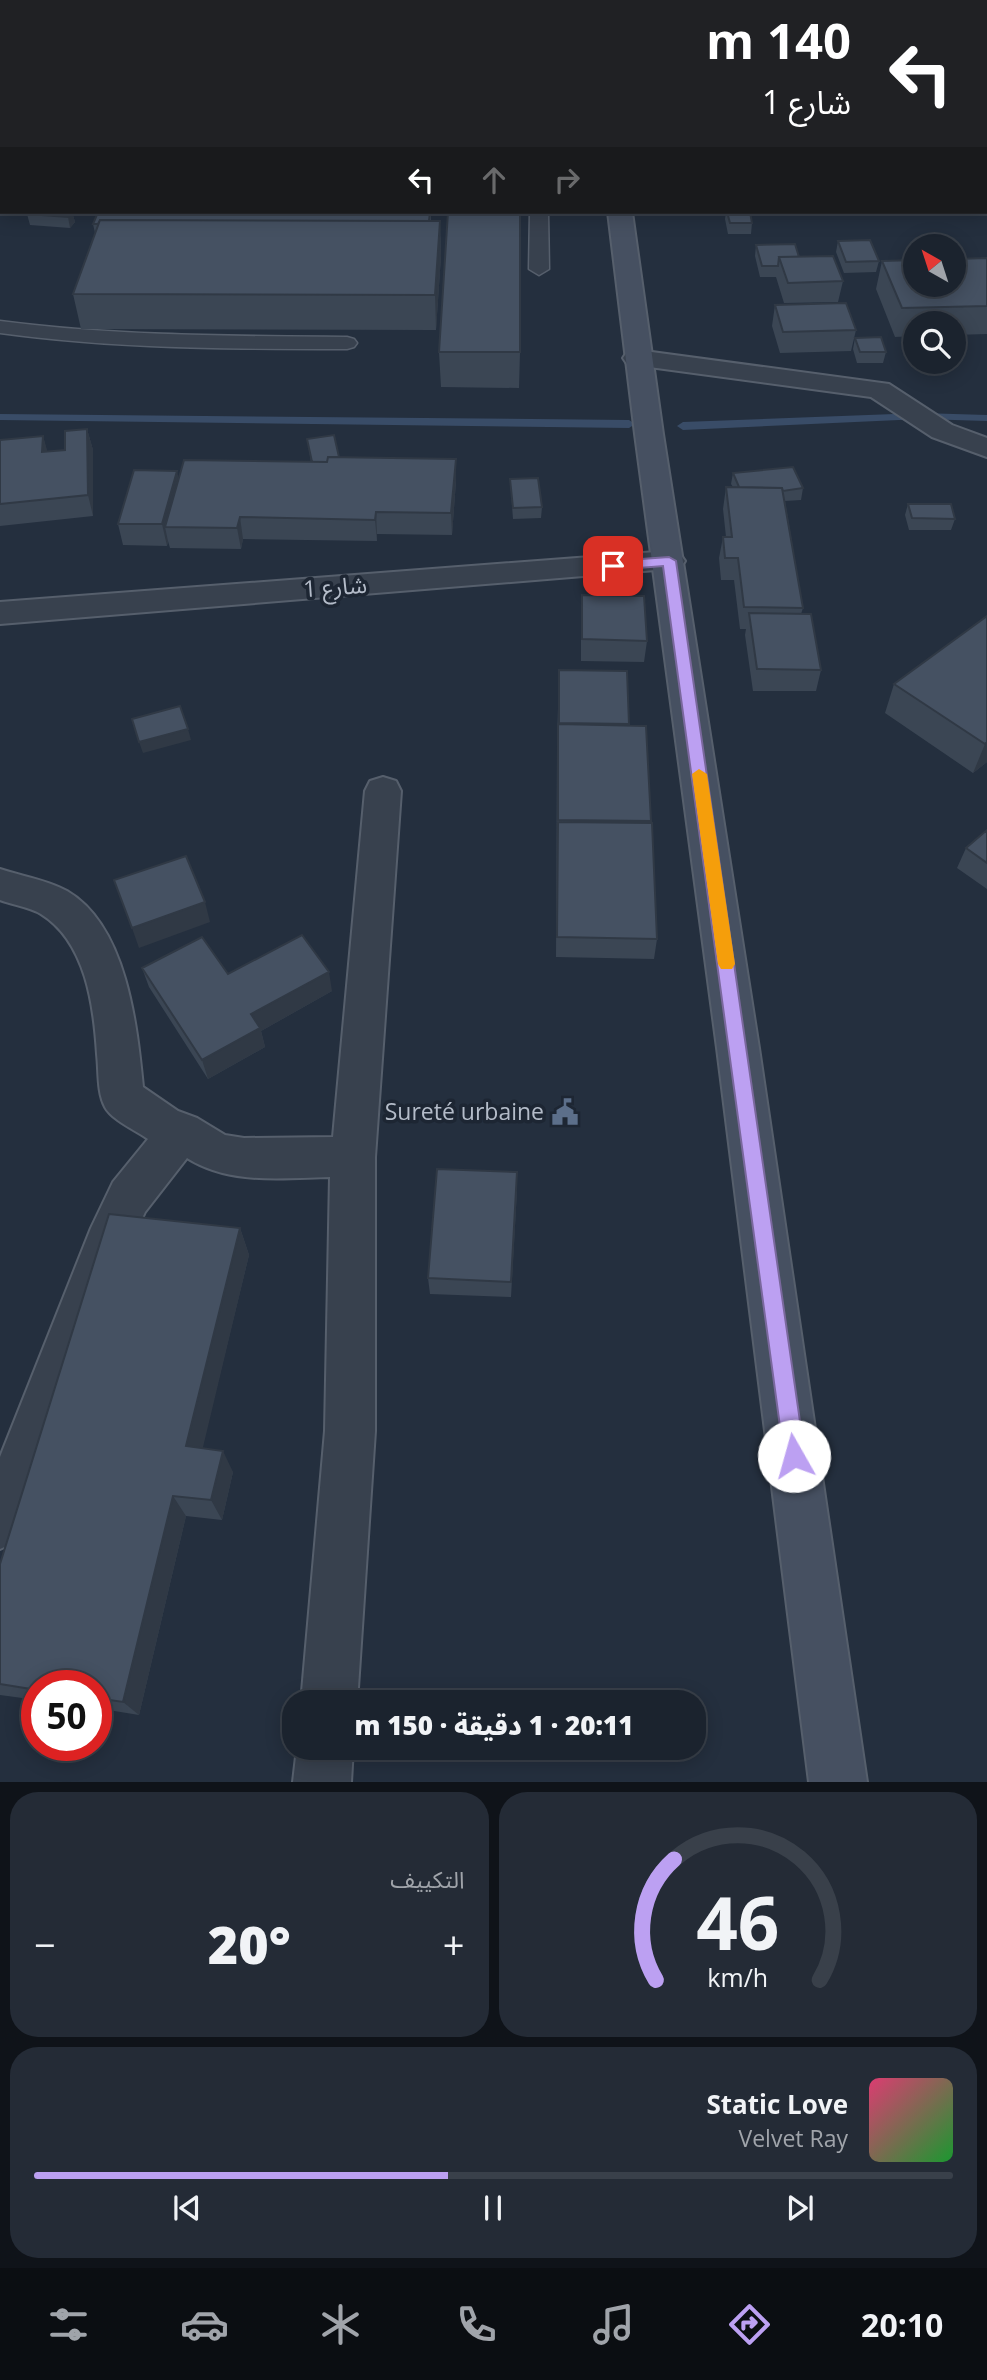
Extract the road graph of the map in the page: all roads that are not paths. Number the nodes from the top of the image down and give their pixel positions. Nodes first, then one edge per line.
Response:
1 (539, 214) edge
2 (620, 214) edge
3 (539, 269) dead end
4 (0, 327) edge
5 (346, 343) dead end
6 (637, 358) junction
7 (987, 448) edge
8 (669, 561) junction
9 (0, 613) edge
10 (383, 791) dead end
11 (0, 884) edge
12 (182, 1132) junction
13 (353, 1157) junction
14 (0, 1523) edge
15 (331, 1690) edge
16 (324, 1760) edge
17 (322, 1782) edge
18 (838, 1782) edge

1 - 3 lane
2 - 6 main road
4 - 5 lane
6 - 7 street
6 - 8 main road
8 - 9 street, شارع 1
8 - 18 main road
10 - 13 street
11 - 12 street
12 - 13 street
12 - 14 street
13 - 15 street
16 - 17 street

